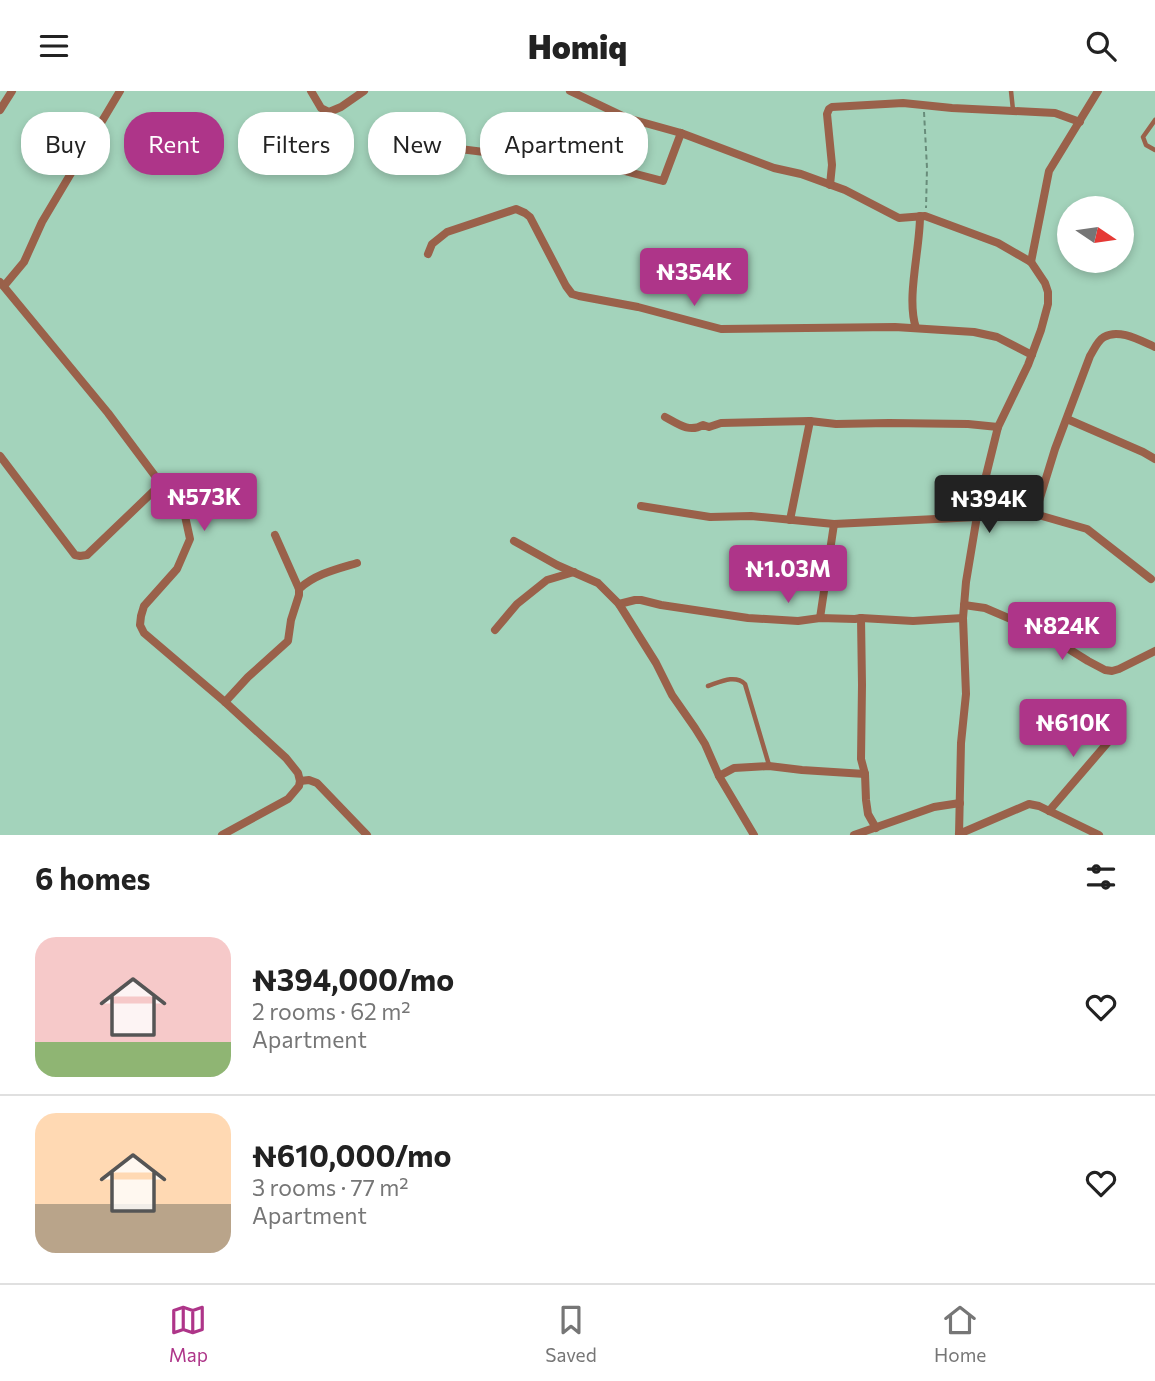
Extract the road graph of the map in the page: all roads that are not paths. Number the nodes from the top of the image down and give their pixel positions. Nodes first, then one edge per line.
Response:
1 (12, 91) edge
2 (120, 91) edge
3 (311, 91) edge
4 (364, 91) edge
5 (570, 91) edge
6 (1011, 91) edge
7 (1098, 91) edge
8 (0, 110) edge
9 (1013, 110) junction
10 (1155, 120) edge
11 (1080, 122) junction
12 (681, 133) junction
13 (466, 150) edge
14 (1155, 151) edge
15 (830, 185) junction
16 (923, 216) junction
17 (428, 254) dead end
18 (1031, 263) junction
19 (2, 284) edge
20 (916, 328) junction
21 (1155, 348) edge
22 (1031, 355) junction
23 (664, 417) dead end
24 (1067, 419) junction
25 (810, 421) junction
26 (998, 427) junction
27 (0, 456) edge
28 (1155, 459) edge
29 (161, 484) junction
30 (981, 495) junction
31 (641, 506) dead end
32 (1035, 514) junction
33 (977, 517) junction
34 (790, 520) junction
35 (834, 524) junction
36 (275, 535) dead end
37 (514, 541) dead end
38 (357, 563) dead end
39 (574, 572) junction
40 (1151, 579) dead end
41 (299, 589) junction
42 (619, 604) junction
43 (964, 605) junction
44 (820, 618) junction
45 (861, 618) junction
46 (963, 618) junction
47 (495, 630) dead end
48 (1155, 651) edge
49 (708, 686) dead end
50 (225, 702) junction
51 (1121, 727) dead end
52 (769, 766) junction
53 (865, 774) junction
54 (719, 776) junction
55 (300, 781) junction
56 (960, 803) junction
57 (1049, 811) junction
58 (876, 828) junction
59 (959, 834) edge
60 (222, 835) edge
61 (367, 835) edge
62 (754, 835) edge
63 (854, 835) edge
64 (1099, 835) edge

1 - 8 street
2 - 19 street
3 - 4 street
5 - 12 street
6 - 9 lane
7 - 11 street
9 - 11 street
9 - 15 street
10 - 14 lane
11 - 18 street
12 - 13 street
12 - 15 street
15 - 16 street
16 - 18 street
16 - 20 street
17 - 20 street
18 - 22 street
19 - 29 street
20 - 22 street
21 - 24 street
22 - 26 street
23 - 25 street
24 - 28 street
24 - 32 street
25 - 26 street
25 - 34 street
26 - 30 street
27 - 29 street
29 - 50 street
30 - 32 street
30 - 33 street
31 - 34 street
32 - 40 street
33 - 35 street
33 - 43 street
34 - 35 street
35 - 44 street
36 - 41 street
37 - 39 street
38 - 41 street
39 - 42 street
39 - 47 street
41 - 50 street
42 - 44 street
42 - 54 street
43 - 46 street
43 - 48 street
44 - 45 street
45 - 46 street
45 - 53 street
46 - 56 street
49 - 52 lane
50 - 55 street
51 - 57 street
52 - 53 street
52 - 54 street
53 - 58 street
54 - 62 street
55 - 60 street
55 - 61 street
56 - 58 street
56 - 59 street
57 - 59 street
57 - 64 street
58 - 63 street

